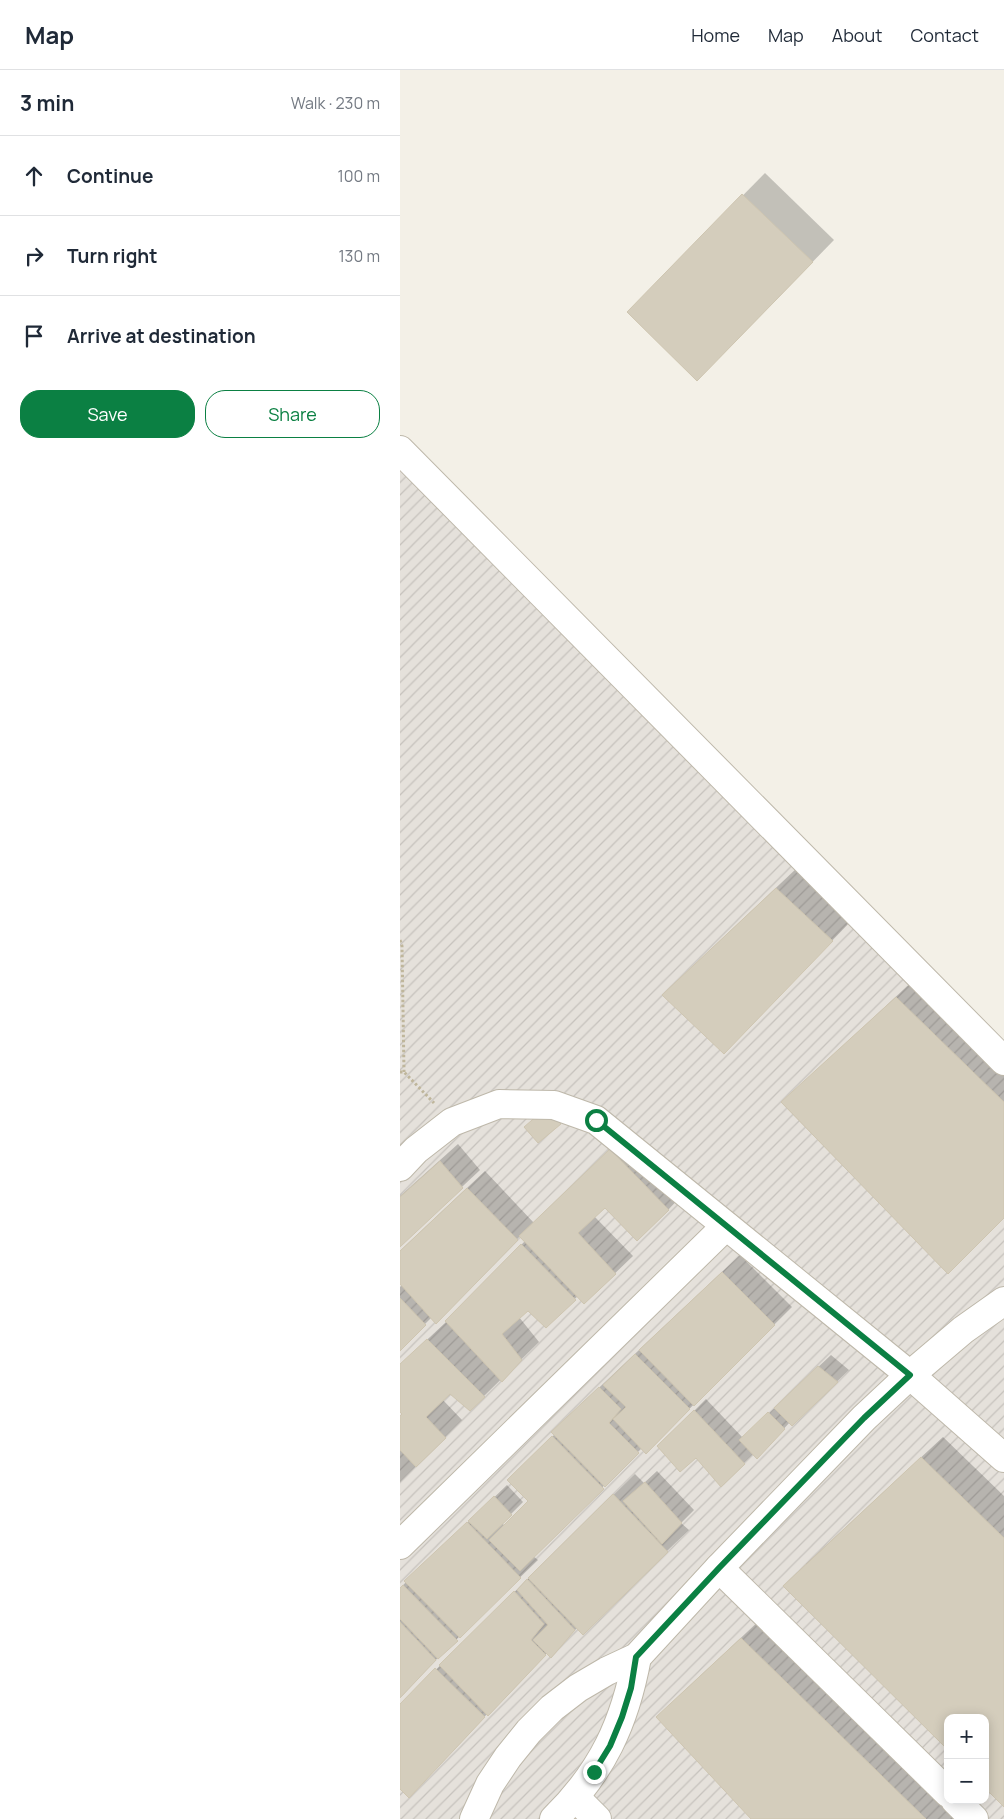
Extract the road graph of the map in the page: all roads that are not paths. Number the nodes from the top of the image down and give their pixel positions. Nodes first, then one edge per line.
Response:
1 (400, 450) edge
2 (1004, 1061) edge
3 (400, 1166) edge
4 (726, 1226) junction
5 (1004, 1301) edge
6 (910, 1375) junction
7 (1004, 1458) edge
8 (400, 1545) edge
9 (719, 1568) junction
10 (636, 1657) junction
11 (944, 1789) edge
12 (575, 1797) junction
13 (959, 1804) edge
14 (474, 1819) edge
15 (554, 1819) edge
16 (597, 1819) edge
17 (974, 1819) edge

1 - 2 lane
3 - 4 lane
4 - 6 lane
4 - 8 lane
5 - 6 lane
6 - 7 lane
6 - 9 lane
9 - 10 lane
9 - 11 lane
10 - 12 lane
10 - 14 lane
12 - 15 lane
12 - 16 lane
13 - 17 lane

